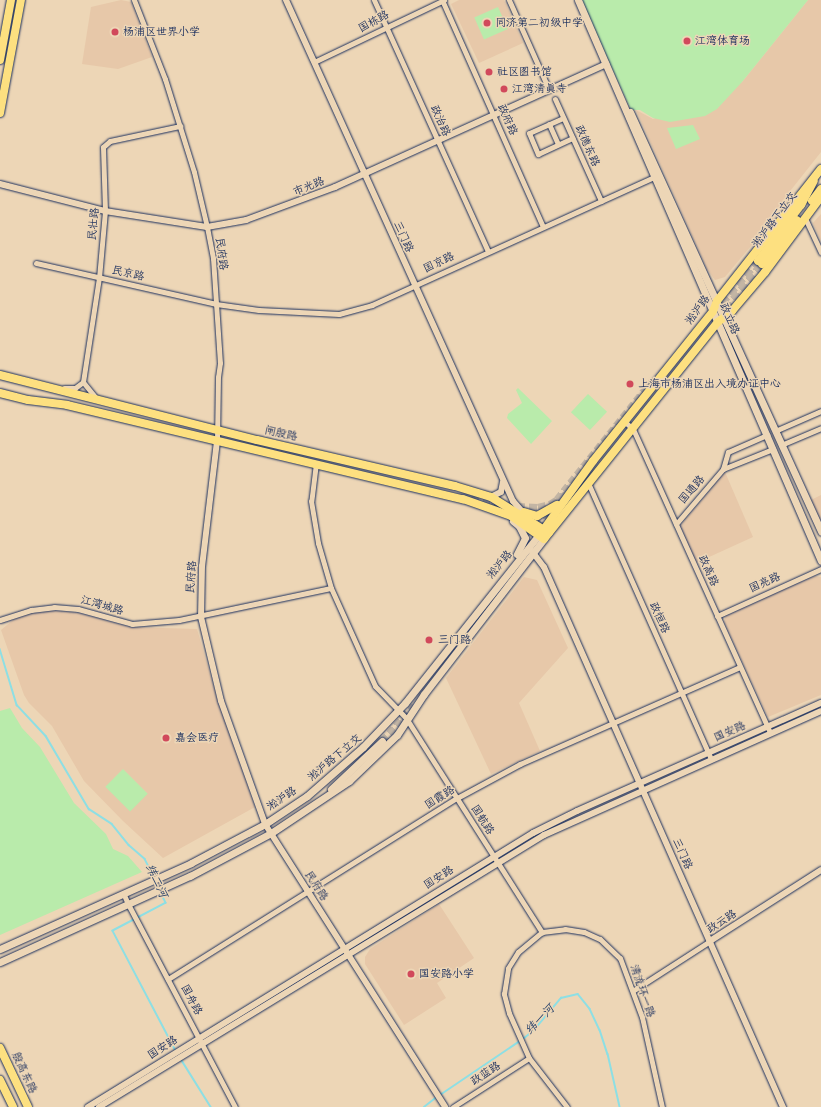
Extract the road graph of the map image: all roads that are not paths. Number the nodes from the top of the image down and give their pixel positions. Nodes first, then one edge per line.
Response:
1 (11, 0) edge
2 (21, 0) edge
3 (134, 0) edge
4 (286, 0) edge
5 (374, 0) edge
6 (443, 0) edge
7 (509, 0) edge
8 (578, 0) edge
9 (387, 28) junction
10 (0, 60) edge
11 (314, 62) junction
12 (606, 64) junction
13 (550, 90) junction
14 (555, 99) dead end
15 (0, 112) edge
16 (494, 114) junction
17 (563, 118) junction
18 (549, 124) junction
19 (180, 126) junction
20 (573, 138) junction
21 (438, 140) junction
22 (558, 144) junction
23 (821, 170) edge
24 (363, 174) junction
25 (657, 176) junction
26 (0, 184) edge
27 (821, 189) edge
28 (821, 197) edge
29 (602, 201) junction
30 (105, 211) junction
31 (805, 218) junction
32 (207, 227) junction
33 (543, 227) junction
34 (488, 251) junction
35 (821, 253) edge
36 (36, 263) dead end
37 (99, 278) junction
38 (414, 286) junction
39 (717, 301) junction
40 (216, 304) junction
41 (713, 311) junction
42 (722, 320) junction
43 (0, 375) edge
44 (83, 382) junction
45 (60, 389) junction
46 (0, 393) edge
47 (105, 403) junction
48 (821, 411) edge
49 (176, 420) junction
50 (624, 421) junction
51 (821, 428) edge
52 (633, 429) junction
53 (217, 430) junction
54 (775, 431) junction
55 (178, 432) junction
56 (767, 436) junction
57 (257, 440) junction
58 (217, 441) junction
59 (781, 445) junction
60 (773, 449) junction
61 (263, 451) junction
62 (309, 451) junction
63 (316, 464) junction
64 (723, 469) junction
65 (342, 470) junction
66 (504, 480) junction
67 (589, 485) junction
68 (491, 497) junction
69 (565, 498) junction
70 (502, 503) junction
71 (518, 509) junction
72 (502, 512) junction
73 (529, 518) junction
74 (676, 524) junction
75 (821, 532) edge
76 (544, 534) junction
77 (531, 550) junction
78 (821, 561) edge
79 (821, 569) edge
80 (507, 573) junction
81 (331, 588) junction
82 (717, 616) junction
83 (201, 617) junction
84 (0, 620) edge
85 (740, 667) junction
86 (682, 692) junction
87 (821, 703) edge
88 (398, 710) junction
89 (821, 711) edge
90 (406, 718) junction
91 (613, 723) junction
92 (768, 730) junction
93 (710, 756) junction
94 (640, 784) junction
95 (643, 790) junction
96 (307, 796) junction
97 (456, 798) junction
98 (317, 800) junction
99 (265, 824) junction
100 (271, 833) junction
101 (495, 859) junction
102 (821, 870) edge
103 (309, 893) junction
104 (124, 895) junction
105 (128, 904) junction
106 (542, 932) junction
107 (710, 942) junction
108 (0, 949) edge
109 (346, 951) junction
110 (0, 962) edge
111 (168, 979) junction
112 (634, 990) junction
113 (199, 1037) junction
114 (203, 1043) junction
115 (0, 1048) edge
116 (187, 1048) junction
117 (529, 1058) junction
118 (170, 1059) junction
119 (0, 1080) edge
120 (443, 1104) edge
121 (13, 1107) edge
122 (28, 1107) edge
123 (88, 1107) edge
124 (99, 1107) edge
125 (235, 1107) edge
126 (453, 1107) edge
127 (567, 1107) edge
128 (662, 1107) edge
129 (783, 1107) edge

1 - 10 main road
2 - 15 main road
3 - 19 street, 民府路
4 - 11 street, 三门路
5 - 9 street, 政治路
6 - 9 street, 国栋路
6 - 16 street, 政府路
7 - 13 street
8 - 12 main road, 政立路
9 - 11 street, 国栋路
9 - 21 street, 政治路
11 - 24 street, 三门路
12 - 13 street, 市光路
12 - 25 main road, 政立路
13 - 16 street, 市光路
14 - 17 street, 政德东路
16 - 21 street, 市光路
16 - 33 street, 政府路
17 - 18 street
17 - 20 street, 政德东路
18 - 22 street
18 - 22 street
19 - 30 street, 民壮路
19 - 32 street, 民府路
20 - 22 street
20 - 29 street, 政德东路
21 - 24 street, 市光路
21 - 34 street, 政治路
23 - 27 main road, 淞沪路下立交
23 - 39 main road, 淞沪路
24 - 32 street, 市光路
24 - 38 street, 三门路
25 - 29 street, 国京路
25 - 39 main road, 政立路
25 - 41 main road, 政立路
26 - 30 street, 市光路
28 - 31 main road, 淞沪路
29 - 33 street, 国京路
30 - 32 street, 市光路
30 - 37 street, 民壮路
31 - 35 street
31 - 42 main road, 淞沪路
32 - 40 street, 民府路
33 - 34 street, 国京路
34 - 38 street, 国京路
36 - 37 street, 民京路
37 - 40 street, 民京路
37 - 44 street, 民壮路
38 - 40 street, 国京路
38 - 66 street, 三门路
39 - 41 main road, 淞沪路
39 - 42 main road, 政立路
40 - 53 street, 民府路
41 - 42 main road, 政立路
41 - 50 main road, 淞沪路
42 - 52 main road, 淞沪路
42 - 54 main road, 政立路
42 - 56 main road, 政立路
43 - 45 main road, 闸殷路
44 - 45 street
44 - 47 street
45 - 47 main road, 闸殷路
46 - 55 main road, 闸殷路
47 - 49 main road, 闸殷路
48 - 54 street
49 - 53 main road, 闸殷路
49 - 55 main road
50 - 52 street, 政高路
50 - 69 main road, 淞沪路
51 - 59 street
52 - 67 main road, 淞沪路
52 - 74 street, 政高路
53 - 57 main road, 闸殷路
53 - 58 street, 民府路
54 - 59 main road, 政立路
55 - 58 main road, 闸殷路
56 - 60 main road, 政立路
56 - 64 street, 国通路
57 - 61 main road
57 - 62 main road, 闸殷路
58 - 61 main road, 闸殷路
58 - 83 street, 民府路
59 - 75 main road, 政立路
60 - 64 street, 国通路
60 - 78 main road, 政立路
61 - 63 main road, 闸殷路
62 - 65 main road
62 - 68 main road, 闸殷路
63 - 65 main road, 闸殷路
63 - 81 street, 国航路
64 - 74 street, 国通路
65 - 72 main road, 闸殷路
66 - 68 street
66 - 71 street, 三门路
67 - 76 main road, 淞沪路
67 - 86 street, 政恒路
68 - 70 main road, 闸殷路
69 - 71 main road
69 - 76 main road, 淞沪路
70 - 71 main road
70 - 73 main road, 闸殷路
71 - 73 street, 三门路
72 - 76 main road, 闸殷路
72 - 80 main road
73 - 76 main road, 闸殷路
74 - 82 street, 政高路
76 - 77 main road, 淞沪路
77 - 80 main road, 淞沪路
77 - 90 main road, 淞沪路
77 - 91 street, 三门路
79 - 82 street, 国亮路
80 - 88 main road, 淞沪路
81 - 83 street, 江湾城路
81 - 88 street, 国航路
82 - 85 street, 政高路
83 - 84 street, 江湾城路
83 - 99 street, 民府路
85 - 86 street, 国霞路
85 - 92 street, 政高路
86 - 91 street, 国霞路
86 - 93 street, 政恒路
87 - 92 street, 国安路
88 - 90 street, 国航路
88 - 96 main road, 淞沪路
89 - 92 street, 国安路
90 - 97 street, 国航路
90 - 98 main road, 淞沪路
91 - 94 street, 三门路
91 - 97 street, 国霞路
92 - 93 street, 国安路
93 - 94 street, 国安路
93 - 95 street, 国安路
94 - 95 street, 三门路
94 - 101 street, 国安路
95 - 101 street, 国安路
95 - 107 street, 三门路
96 - 98 main road, 淞沪路下立交
96 - 99 main road, 淞沪路
97 - 101 street, 国航路
97 - 103 street, 国霞路
98 - 100 main road, 淞沪路
99 - 100 street, 民府路
99 - 104 main road, 淞沪路
100 - 103 street, 民府路
100 - 105 main road, 淞沪路
101 - 106 street, 国航路
101 - 109 street, 国安路
102 - 107 street, 政云路
103 - 109 street, 民府路
103 - 111 street, 国霞路
104 - 105 street
104 - 108 main road, 淞沪路
105 - 110 main road, 淞沪路
105 - 111 street, 国舟路
106 - 112 street, 清流环一路
106 - 117 street
107 - 112 street, 政云路
107 - 129 street, 三门路
109 - 113 street, 国安路
109 - 114 street, 国安路
109 - 120 street, 民府路
111 - 113 street, 国舟路
112 - 128 street, 清流环一路
113 - 114 street, 国舟路
113 - 116 street, 国安路
114 - 116 street, 国安路
114 - 125 street, 国舟路
115 - 122 main road, 殷高东路
116 - 118 street, 国安路
117 - 126 street, 政蓝路
117 - 127 street
118 - 123 street, 国安路
118 - 124 street, 国安路
119 - 121 main road

